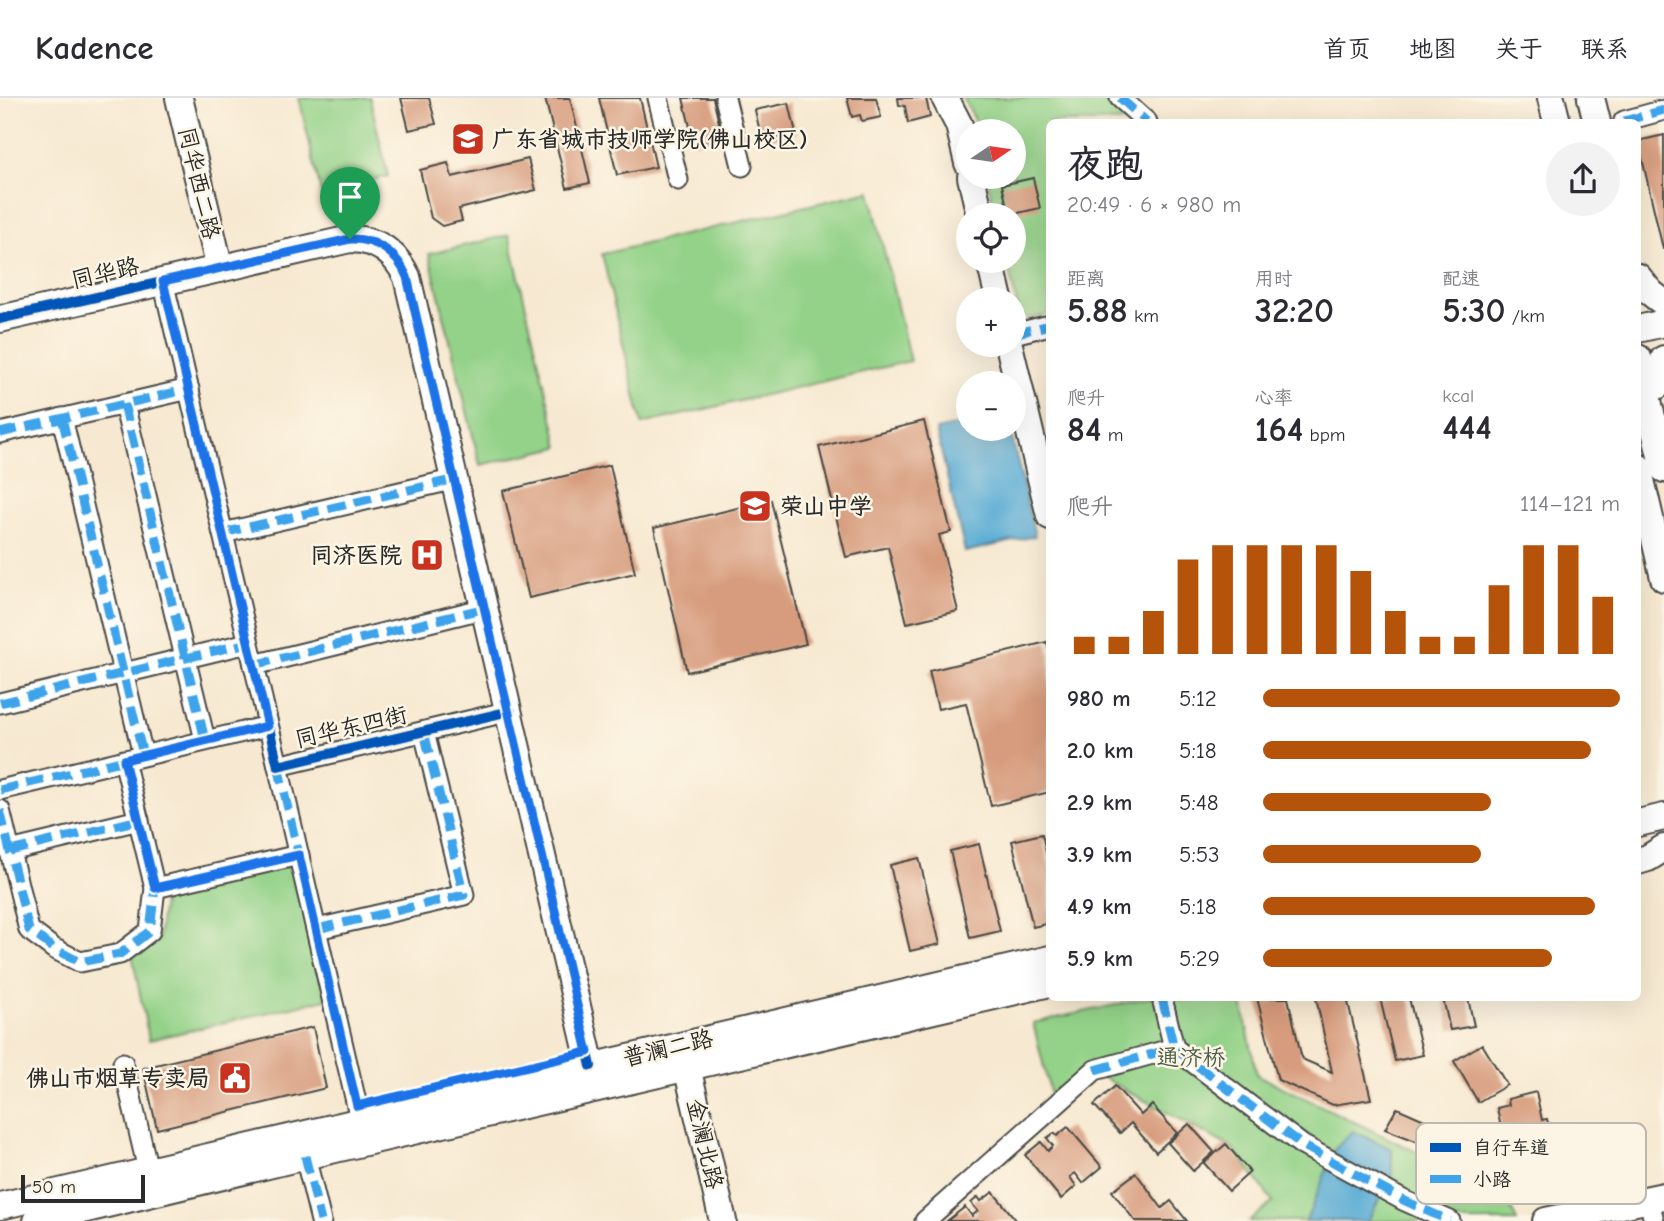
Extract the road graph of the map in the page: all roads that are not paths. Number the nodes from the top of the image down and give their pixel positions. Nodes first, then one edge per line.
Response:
1 (179, 98) edge
2 (658, 98) edge
3 (725, 98) edge
4 (945, 98) edge
5 (1120, 98) edge
6 (1551, 98) edge
7 (1576, 98) edge
8 (1591, 98) edge
9 (1664, 110) edge
10 (956, 119) edge
11 (1144, 119) edge
12 (1556, 119) edge
13 (1581, 119) edge
14 (1596, 119) edge
15 (1631, 119) edge
16 (741, 166) dead end
17 (678, 180) dead end
18 (220, 269) junction
19 (163, 281) junction
20 (1641, 281) edge
21 (1664, 303) edge
22 (0, 319) edge
23 (1664, 323) edge
24 (1046, 326) edge
25 (1641, 328) edge
26 (1026, 331) edge
27 (1012, 357) edge
28 (1650, 367) edge
29 (189, 389) junction
30 (124, 404) junction
31 (1664, 413) edge
32 (62, 418) junction
33 (0, 433) edge
34 (1664, 468) edge
35 (456, 479) junction
36 (1641, 480) edge
37 (1046, 499) edge
38 (223, 533) junction
39 (1664, 578) edge
40 (486, 608) junction
41 (248, 643) junction
42 (254, 665) junction
43 (0, 702) edge
44 (510, 711) junction
45 (268, 726) junction
46 (424, 732) junction
47 (205, 740) junction
48 (133, 757) junction
49 (278, 766) junction
50 (0, 790) edge
51 (1641, 808) edge
52 (0, 810) edge
53 (1664, 812) edge
54 (1664, 817) edge
55 (139, 820) junction
56 (1641, 822) edge
57 (1664, 841) edge
58 (1641, 846) edge
59 (1664, 848) edge
60 (10, 851) junction
61 (299, 855) junction
62 (1641, 860) edge
63 (155, 888) junction
64 (317, 929) junction
65 (1046, 944) edge
66 (1046, 960) edge
67 (1046, 983) edge
68 (1046, 995) edge
69 (1163, 1001) edge
70 (1174, 1048) junction
71 (589, 1059) junction
72 (123, 1063) dead end
73 (688, 1073) junction
74 (357, 1106) junction
75 (307, 1162) junction
76 (148, 1170) junction
77 (0, 1206) edge
78 (1655, 1206) edge
79 (37, 1221) edge
80 (85, 1221) edge
81 (321, 1221) edge
82 (723, 1221) edge
83 (925, 1221) edge
84 (1450, 1221) edge
85 (1546, 1221) edge

1 - 18 main road, 同华西二路
2 - 17 street
3 - 16 street
4 - 10 main road
5 - 11 street
6 - 12 main road
7 - 13 main road
8 - 14 main road
9 - 15 street
18 - 19 main road, 同华路
18 - 35 main road, 同华路
19 - 22 main road, 同华路
19 - 29 street, 同华东四街
20 - 21 main road
23 - 25 main road
24 - 26 street
27 - 37 main road
28 - 31 main road
28 - 34 main road
29 - 30 street
29 - 38 street, 同华东四街
30 - 32 street
30 - 47 street
32 - 33 street
32 - 48 street
35 - 38 street
35 - 40 main road, 同华路
36 - 39 main road
38 - 41 street, 同华东四街
40 - 42 street
40 - 44 main road, 同华路
41 - 42 street, 同华东四街
41 - 43 street
42 - 45 street, 同华东四街
44 - 46 street, 同华东四街
44 - 71 main road, 同华路
45 - 47 street
45 - 49 street, 同华东四街
46 - 49 street, 同华东四街
46 - 64 street
47 - 48 street
48 - 50 street
48 - 55 street
49 - 61 street, 同华东四街
51 - 53 main road
52 - 60 street
54 - 56 main road
55 - 60 street
55 - 63 street
57 - 58 main road
59 - 62 main road
60 - 63 street
61 - 63 street
61 - 64 street, 同华东四街
64 - 74 street, 同华东四街
65 - 71 main road
66 - 71 main road, 普澜二路
67 - 73 main road, 普澜二路
68 - 73 main road
69 - 70 street
70 - 83 street
70 - 84 street
71 - 74 main road
71 - 76 main road, 普澜二路
72 - 76 street
73 - 75 main road
73 - 82 main road, 金澜北路
74 - 76 main road
75 - 79 main road
75 - 80 main road
75 - 81 street
76 - 77 main road, 普澜二路
78 - 85 main road

